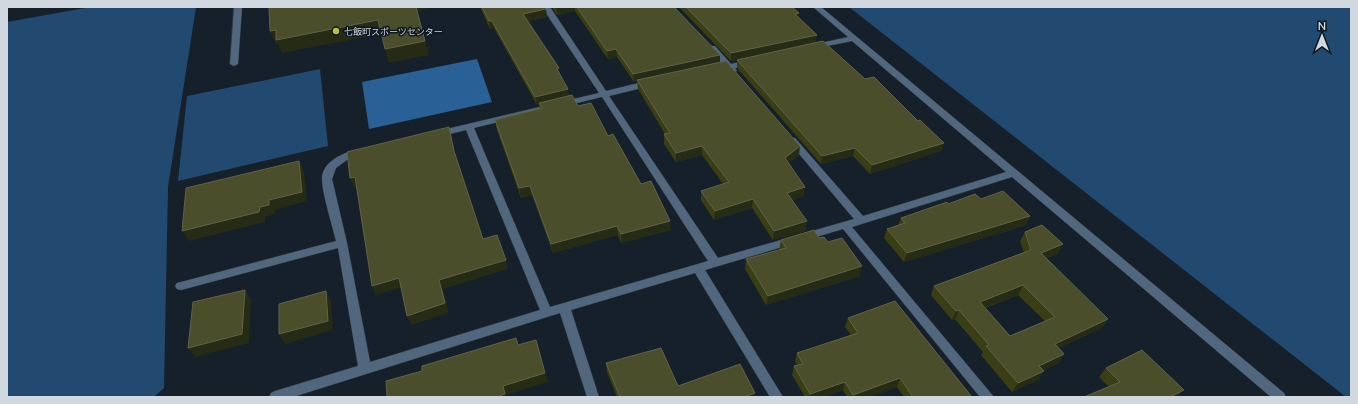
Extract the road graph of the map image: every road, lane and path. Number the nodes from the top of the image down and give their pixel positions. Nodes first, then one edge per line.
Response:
1 (238, 7) edge
2 (546, 7) edge
3 (817, 7) edge
4 (854, 38) junction
5 (704, 40) edge
6 (808, 49) edge
7 (761, 60) edge
8 (234, 64) dead end
9 (730, 67) junction
10 (708, 71) edge
11 (740, 78) edge
12 (663, 81) edge
13 (603, 93) junction
14 (469, 126) junction
15 (785, 132) edge
16 (424, 137) edge
17 (371, 149) edge
18 (1013, 173) junction
19 (860, 220) junction
20 (845, 225) junction
21 (342, 243) junction
22 (715, 262) junction
23 (697, 267) junction
24 (181, 286) dead end
25 (564, 307) junction
26 (547, 312) junction
27 (365, 369) junction
28 (275, 397) edge
29 (593, 397) edge
30 (777, 397) edge
31 (988, 397) edge
32 (1280, 397) edge

1 - 8 street
2 - 13 street
3 - 4 street
4 - 6 street
4 - 18 street
5 - 9 street
7 - 9 street
9 - 10 street
9 - 11 street
12 - 13 street
13 - 14 street
13 - 22 street
14 - 16 street
14 - 26 street
15 - 19 street
17 - 21 street
18 - 19 street
18 - 32 street
19 - 20 street
20 - 22 street
20 - 31 street
21 - 24 street
21 - 27 street
22 - 23 street
23 - 25 street
23 - 30 street
25 - 26 street
25 - 29 street
26 - 27 street
27 - 28 street

